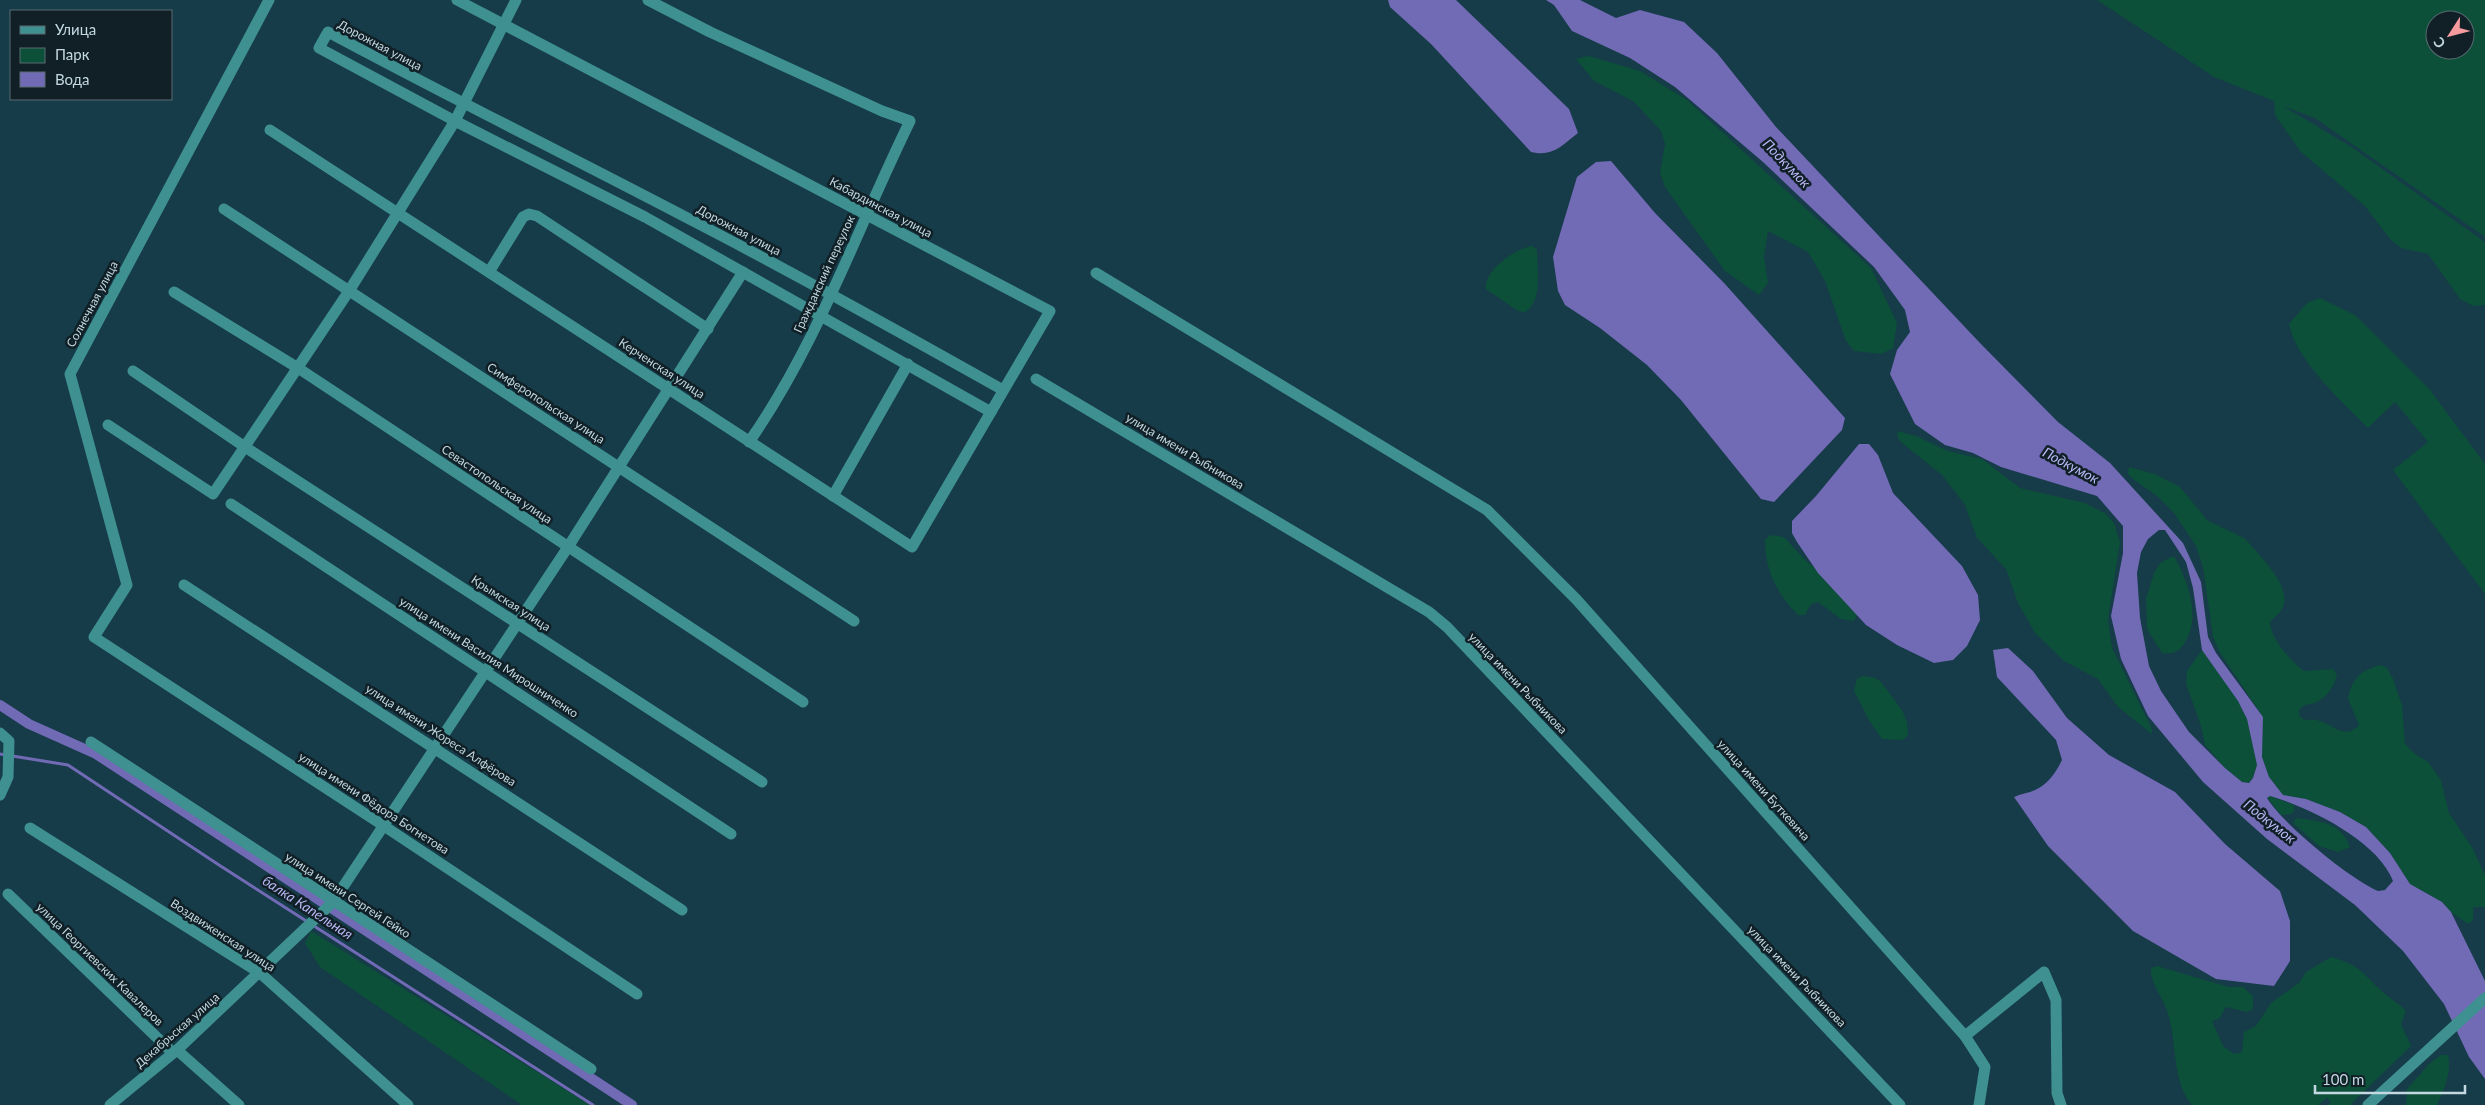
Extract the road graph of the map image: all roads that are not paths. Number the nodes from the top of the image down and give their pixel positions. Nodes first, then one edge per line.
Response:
1 (270, 0) edge
2 (457, 0) edge
3 (516, 0) edge
4 (648, 0) edge
5 (504, 25) junction
6 (463, 105) junction
7 (455, 121) junction
8 (270, 130) dead end
9 (224, 209) dead end
10 (398, 213) junction
11 (866, 215) junction
12 (489, 272) junction
13 (743, 272) junction
14 (1096, 273) dead end
15 (349, 291) junction
16 (174, 292) dead end
17 (832, 294) junction
18 (822, 317) junction
19 (708, 329) junction
20 (908, 364) junction
21 (298, 368) junction
22 (133, 371) dead end
23 (1036, 379) dead end
24 (668, 388) junction
25 (1003, 390) junction
26 (991, 412) junction
27 (108, 425) dead end
28 (750, 442) junction
29 (245, 448) junction
30 (618, 467) junction
31 (833, 496) junction
32 (231, 504) dead end
33 (568, 547) junction
34 (912, 547) joint
35 (184, 585) dead end
36 (854, 621) dead end
37 (518, 623) junction
38 (94, 637) joint
39 (486, 671) junction
40 (803, 702) dead end
41 (0, 732) edge
42 (91, 742) dead end
43 (435, 747) junction
44 (762, 782) dead end
45 (0, 795) edge
46 (384, 826) junction
47 (30, 828) dead end
48 (732, 834) dead end
49 (8, 894) dead end
50 (333, 902) junction
51 (682, 910) dead end
52 (260, 973) junction
53 (637, 994) dead end
54 (2485, 998) edge
55 (1965, 1036) junction
56 (175, 1052) junction
57 (591, 1070) dead end
58 (110, 1105) edge
59 (239, 1105) edge
60 (408, 1105) edge
61 (1900, 1105) edge
62 (1979, 1105) edge
63 (2061, 1105) edge
64 (2368, 1105) edge

1 - 38 street, Солнечная улица
2 - 5 street, Кабардинская улица
3 - 5 street
4 - 11 street, Гражданский переулок
5 - 6 street
5 - 11 street, Кабардинская улица
6 - 7 street
6 - 7 street, Дорожная улица
6 - 17 street, Дорожная улица
7 - 10 street
7 - 13 street, Дорожная улица
8 - 10 street, Керченская улица
9 - 15 street, Симферопольская улица
10 - 12 street, Керченская улица
10 - 15 street
11 - 17 street, Гражданский переулок
11 - 25 street, Кабардинская улица
12 - 19 street
12 - 24 street, Керченская улица
13 - 18 street, Дорожная улица
13 - 19 street
14 - 55 street, улица имени Буткевича
15 - 21 street
15 - 30 street, Симферопольская улица
16 - 21 street, Севастопольская улица
17 - 18 street, Гражданский переулок
17 - 25 street, Дорожная улица
18 - 20 street, Дорожная улица
18 - 28 street, Гражданский переулок
19 - 24 street
20 - 26 street, Дорожная улица
20 - 31 street
21 - 29 street
21 - 33 street, Севастопольская улица
22 - 29 street, Крымская улица
23 - 61 street, улица имени Рыбникова
24 - 28 street, Керченская улица
24 - 30 street
25 - 26 street, Кабардинская улица
26 - 34 street, Кабардинская улица
27 - 29 street
28 - 31 street, Керченская улица
29 - 37 street, Крымская улица
30 - 33 street
30 - 36 street, Симферопольская улица
31 - 34 street, Керченская улица
32 - 39 street, улица имени Василия Мирошниченко
33 - 37 street
33 - 40 street, Севастопольская улица
35 - 43 street, улица имени Жореса Алфёрова
37 - 39 street
37 - 44 street, Крымская улица
38 - 46 street, улица имени Фёдора Богнетова
39 - 43 street
39 - 48 street, улица имени Василия Мирошниченко
41 - 45 street
42 - 50 street, улица имени Сергей Гейко
43 - 46 street
43 - 51 street, улица имени Жореса Алфёрова
46 - 50 street
46 - 53 street, улица имени Фёдора Богнетова
47 - 52 street, Воздвиженская улица
49 - 56 street, улица Георгиевских Кавалеров
50 - 52 street, Декабрьская улица
50 - 57 street, улица имени Сергей Гейко
52 - 56 street, Декабрьская улица
52 - 60 street, Воздвиженская улица
54 - 64 street
55 - 62 street, улица имени Буткевича
55 - 63 street
56 - 58 street, Декабрьская улица
56 - 59 street, улица Георгиевских Кавалеров

